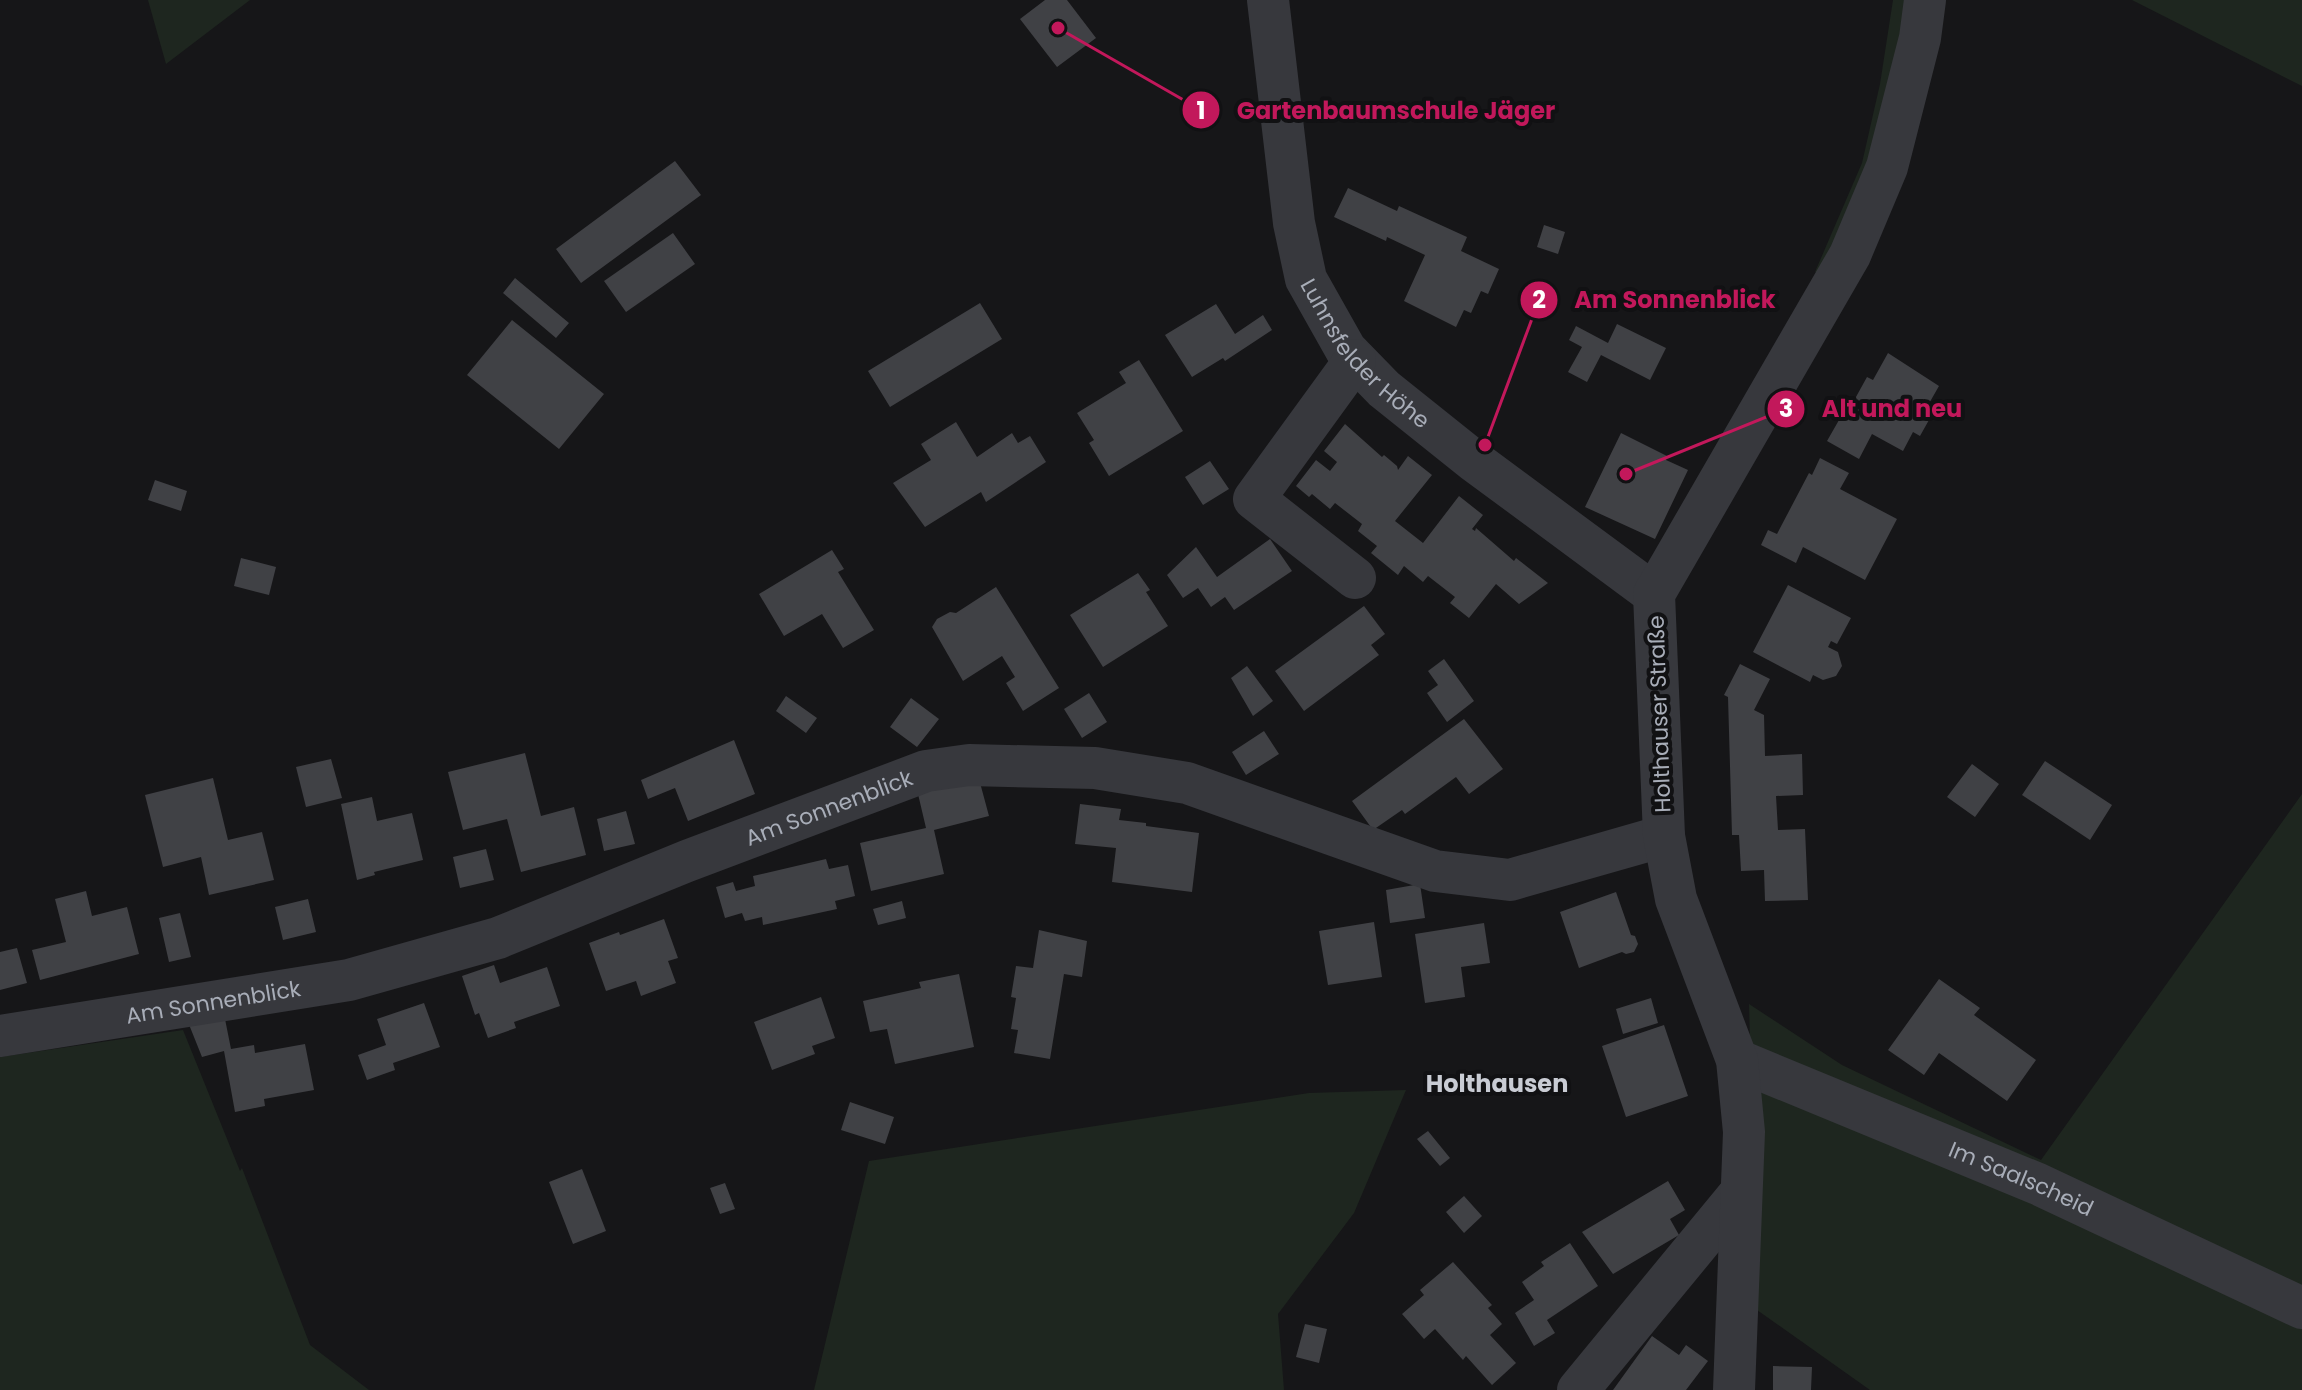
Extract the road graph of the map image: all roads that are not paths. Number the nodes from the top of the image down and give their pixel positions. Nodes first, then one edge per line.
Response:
1 (1268, 0) edge
2 (1925, 0) edge
3 (1355, 360) junction
4 (1355, 578) dead end
5 (1654, 594) junction
6 (1664, 836) junction
7 (0, 1036) edge
8 (1737, 1060) junction
9 (1741, 1192) junction
10 (2302, 1308) edge
11 (1578, 1390) edge
12 (1734, 1390) edge

1 - 3 street, Luhnsfelder Höhe
2 - 5 street, Holthauser Straße
3 - 4 street
3 - 5 street, Luhnsfelder Höhe
5 - 6 street, Holthauser Straße
6 - 7 street, Am Sonnenblick
6 - 8 street, Holthauser Straße
8 - 9 street, Holthauser Straße
8 - 10 street, Im Saalscheid
9 - 11 street
9 - 12 street, Holthauser Straße

